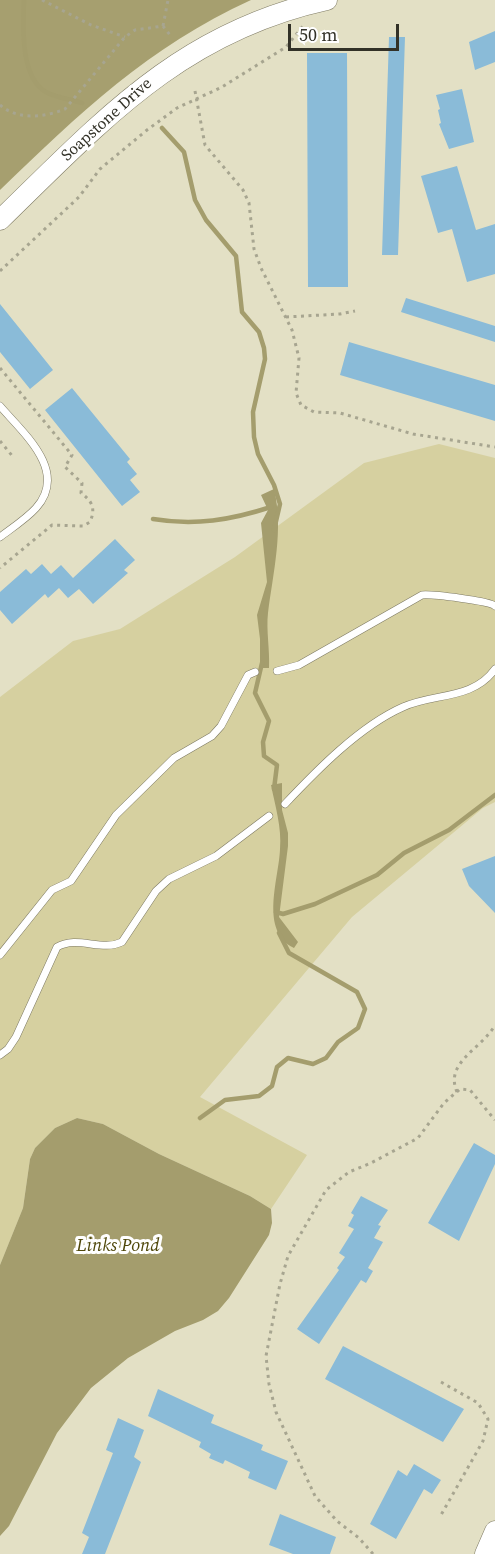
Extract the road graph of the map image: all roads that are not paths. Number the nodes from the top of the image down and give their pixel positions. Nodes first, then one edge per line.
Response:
1 (327, 0) edge
2 (0, 220) edge
3 (0, 406) edge
4 (0, 537) edge
5 (495, 606) edge
6 (495, 669) edge
7 (277, 671) dead end
8 (255, 672) dead end
9 (285, 804) dead end
10 (269, 816) dead end
11 (0, 954) edge
12 (0, 1055) edge
13 (495, 1531) edge
14 (485, 1554) edge

1 - 2 street, Soapstone Drive
3 - 4 lane
5 - 7 lane
6 - 9 lane
8 - 11 lane
10 - 12 lane
13 - 14 street

